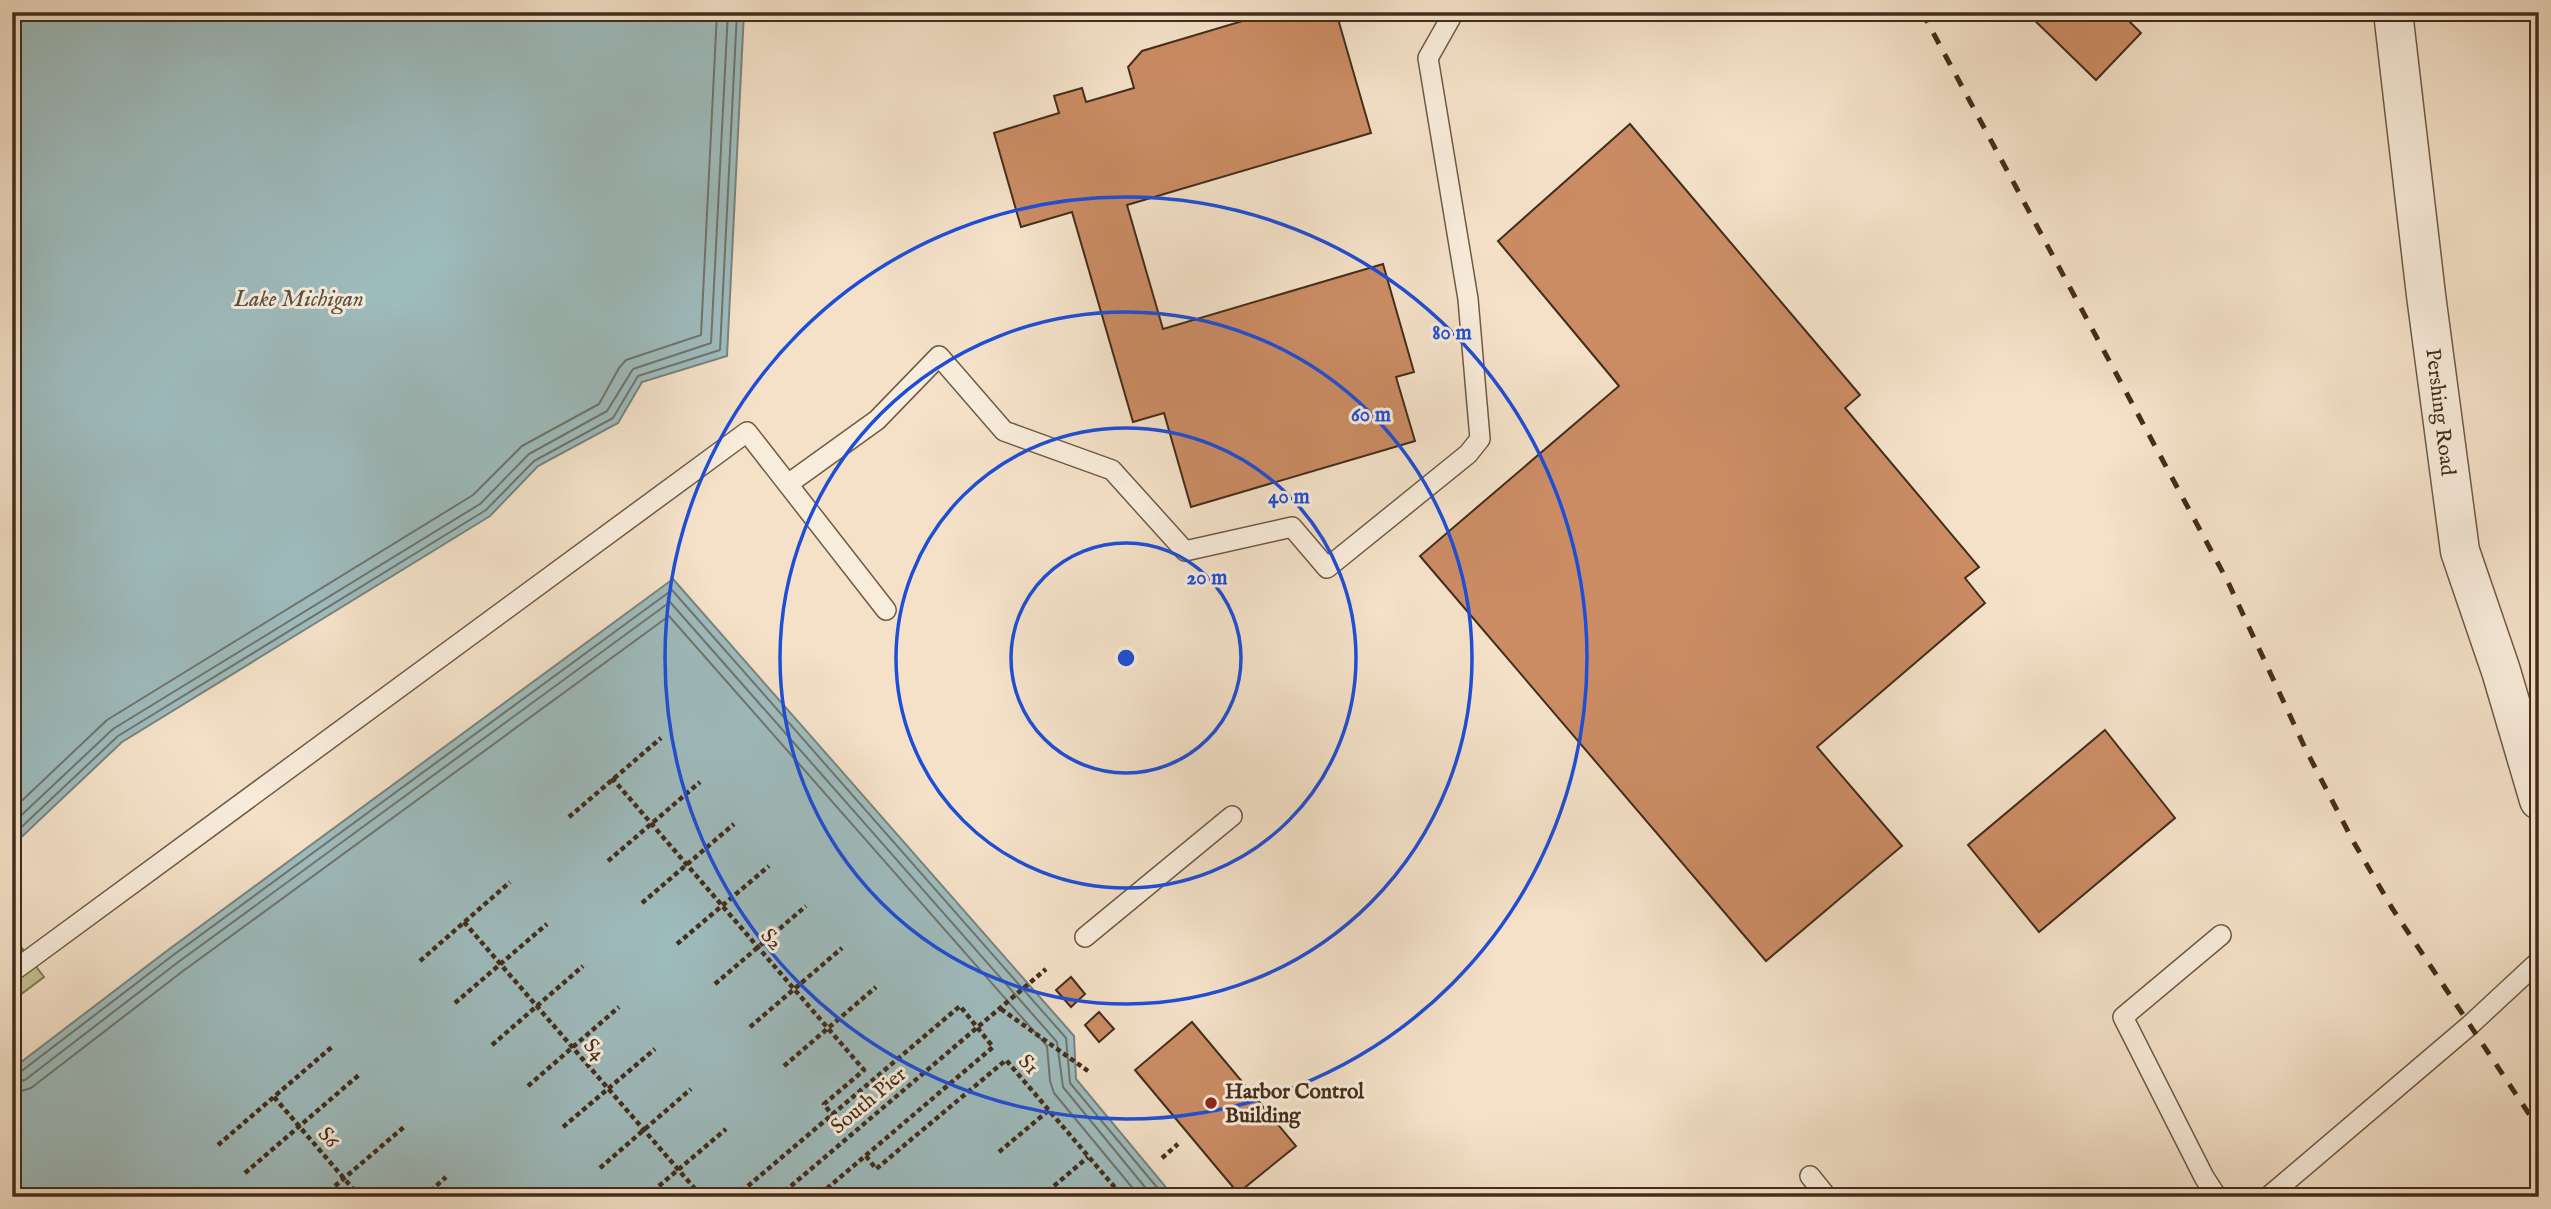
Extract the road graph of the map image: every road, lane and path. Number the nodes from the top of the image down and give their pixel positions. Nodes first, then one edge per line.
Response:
1 (1454, 12) edge
2 (2393, 12) edge
3 (788, 484) junction
4 (886, 610) dead end
5 (661, 738) dead end
6 (612, 778) junction
7 (700, 782) dead end
8 (2539, 800) edge
9 (1232, 816) dead end
10 (569, 817) dead end
11 (652, 823) junction
12 (734, 824) dead end
13 (608, 861) dead end
14 (687, 865) junction
15 (769, 866) dead end
16 (510, 882) dead end
17 (642, 903) dead end
18 (722, 905) junction
19 (806, 906) dead end
20 (464, 922) junction
21 (547, 924) dead end
22 (2221, 935) dead end
23 (1085, 937) dead end
24 (677, 944) dead end
25 (758, 948) junction
26 (842, 948) dead end
27 (421, 961) dead end
28 (2539, 961) edge
29 (500, 964) junction
30 (583, 966) dead end
31 (1045, 969) dead end
32 (12, 972) edge
33 (715, 985) dead end
34 (876, 987) dead end
35 (794, 989) junction
36 (456, 1003) dead end
37 (536, 1006) junction
38 (620, 1007) dead end
39 (1001, 1009) junction
40 (750, 1027) dead end
41 (828, 1028) junction
42 (979, 1028) junction
43 (492, 1045) dead end
44 (333, 1046) dead end
45 (572, 1047) junction
46 (655, 1049) dead end
47 (784, 1066) dead end
48 (1088, 1071) dead end
49 (360, 1074) dead end
50 (528, 1086) dead end
51 (608, 1088) junction
52 (691, 1089) dead end
53 (274, 1097) junction
54 (1049, 1110) junction
55 (832, 1115) junction
56 (299, 1126) junction
57 (404, 1127) dead end
58 (563, 1128) dead end
59 (726, 1129) dead end
60 (644, 1130) junction
61 (1178, 1144) dead end
62 (218, 1145) dead end
63 (999, 1152) dead end
64 (866, 1156) junction
65 (1088, 1157) junction
66 (1161, 1158) dead end
67 (600, 1168) dead end
68 (678, 1170) junction
69 (245, 1173) dead end
70 (1810, 1176) dead end
71 (446, 1177) dead end
72 (343, 1178) junction
73 (322, 1197) edge
74 (360, 1197) edge
75 (424, 1197) edge
76 (646, 1197) edge
77 (702, 1197) edge
78 (736, 1197) edge
79 (778, 1197) edge
80 (817, 1197) edge
81 (1041, 1197) edge
82 (1123, 1197) edge
83 (1827, 1197) edge
84 (2217, 1197) edge
85 (2268, 1197) edge

1 - 3 lane
2 - 8 street, Pershing Road
3 - 4 lane
3 - 32 lane
5 - 6 path
6 - 10 path
6 - 11 path, S2
7 - 11 path
9 - 23 lane
11 - 13 path
11 - 14 path, S2
12 - 14 path
14 - 17 path
14 - 18 path, S2
15 - 18 path
16 - 20 path
18 - 24 path
18 - 25 path, S2
19 - 25 path
20 - 27 path
20 - 29 path, S4
21 - 29 path
22 - 84 lane
25 - 33 path
25 - 35 path, S2
26 - 35 path
28 - 85 lane
29 - 36 path
29 - 37 path, S4
30 - 37 path
31 - 39 path, South Pier
34 - 41 path
35 - 40 path
35 - 41 path, S2
37 - 43 path
37 - 45 path, S4
38 - 45 path
39 - 42 path, South Pier
39 - 48 path
41 - 47 path
41 - 55 path, S2
42 - 55 path
42 - 64 path
42 - 79 path, South Pier
44 - 53 path
45 - 50 path
45 - 51 path, S4
46 - 51 path
49 - 56 path
51 - 58 path
51 - 60 path, S4
52 - 60 path
53 - 56 path, S6
53 - 62 path
54 - 63 path
54 - 64 path, S1
54 - 65 path, S1
55 - 78 path
56 - 69 path
56 - 72 path, S6
57 - 72 path
59 - 68 path
60 - 67 path
60 - 68 path, S4
61 - 66 path
64 - 80 path
65 - 81 path
65 - 82 path, S1
68 - 76 path
68 - 77 path, S4
70 - 83 lane
71 - 75 path
72 - 73 path
72 - 74 path, S6

